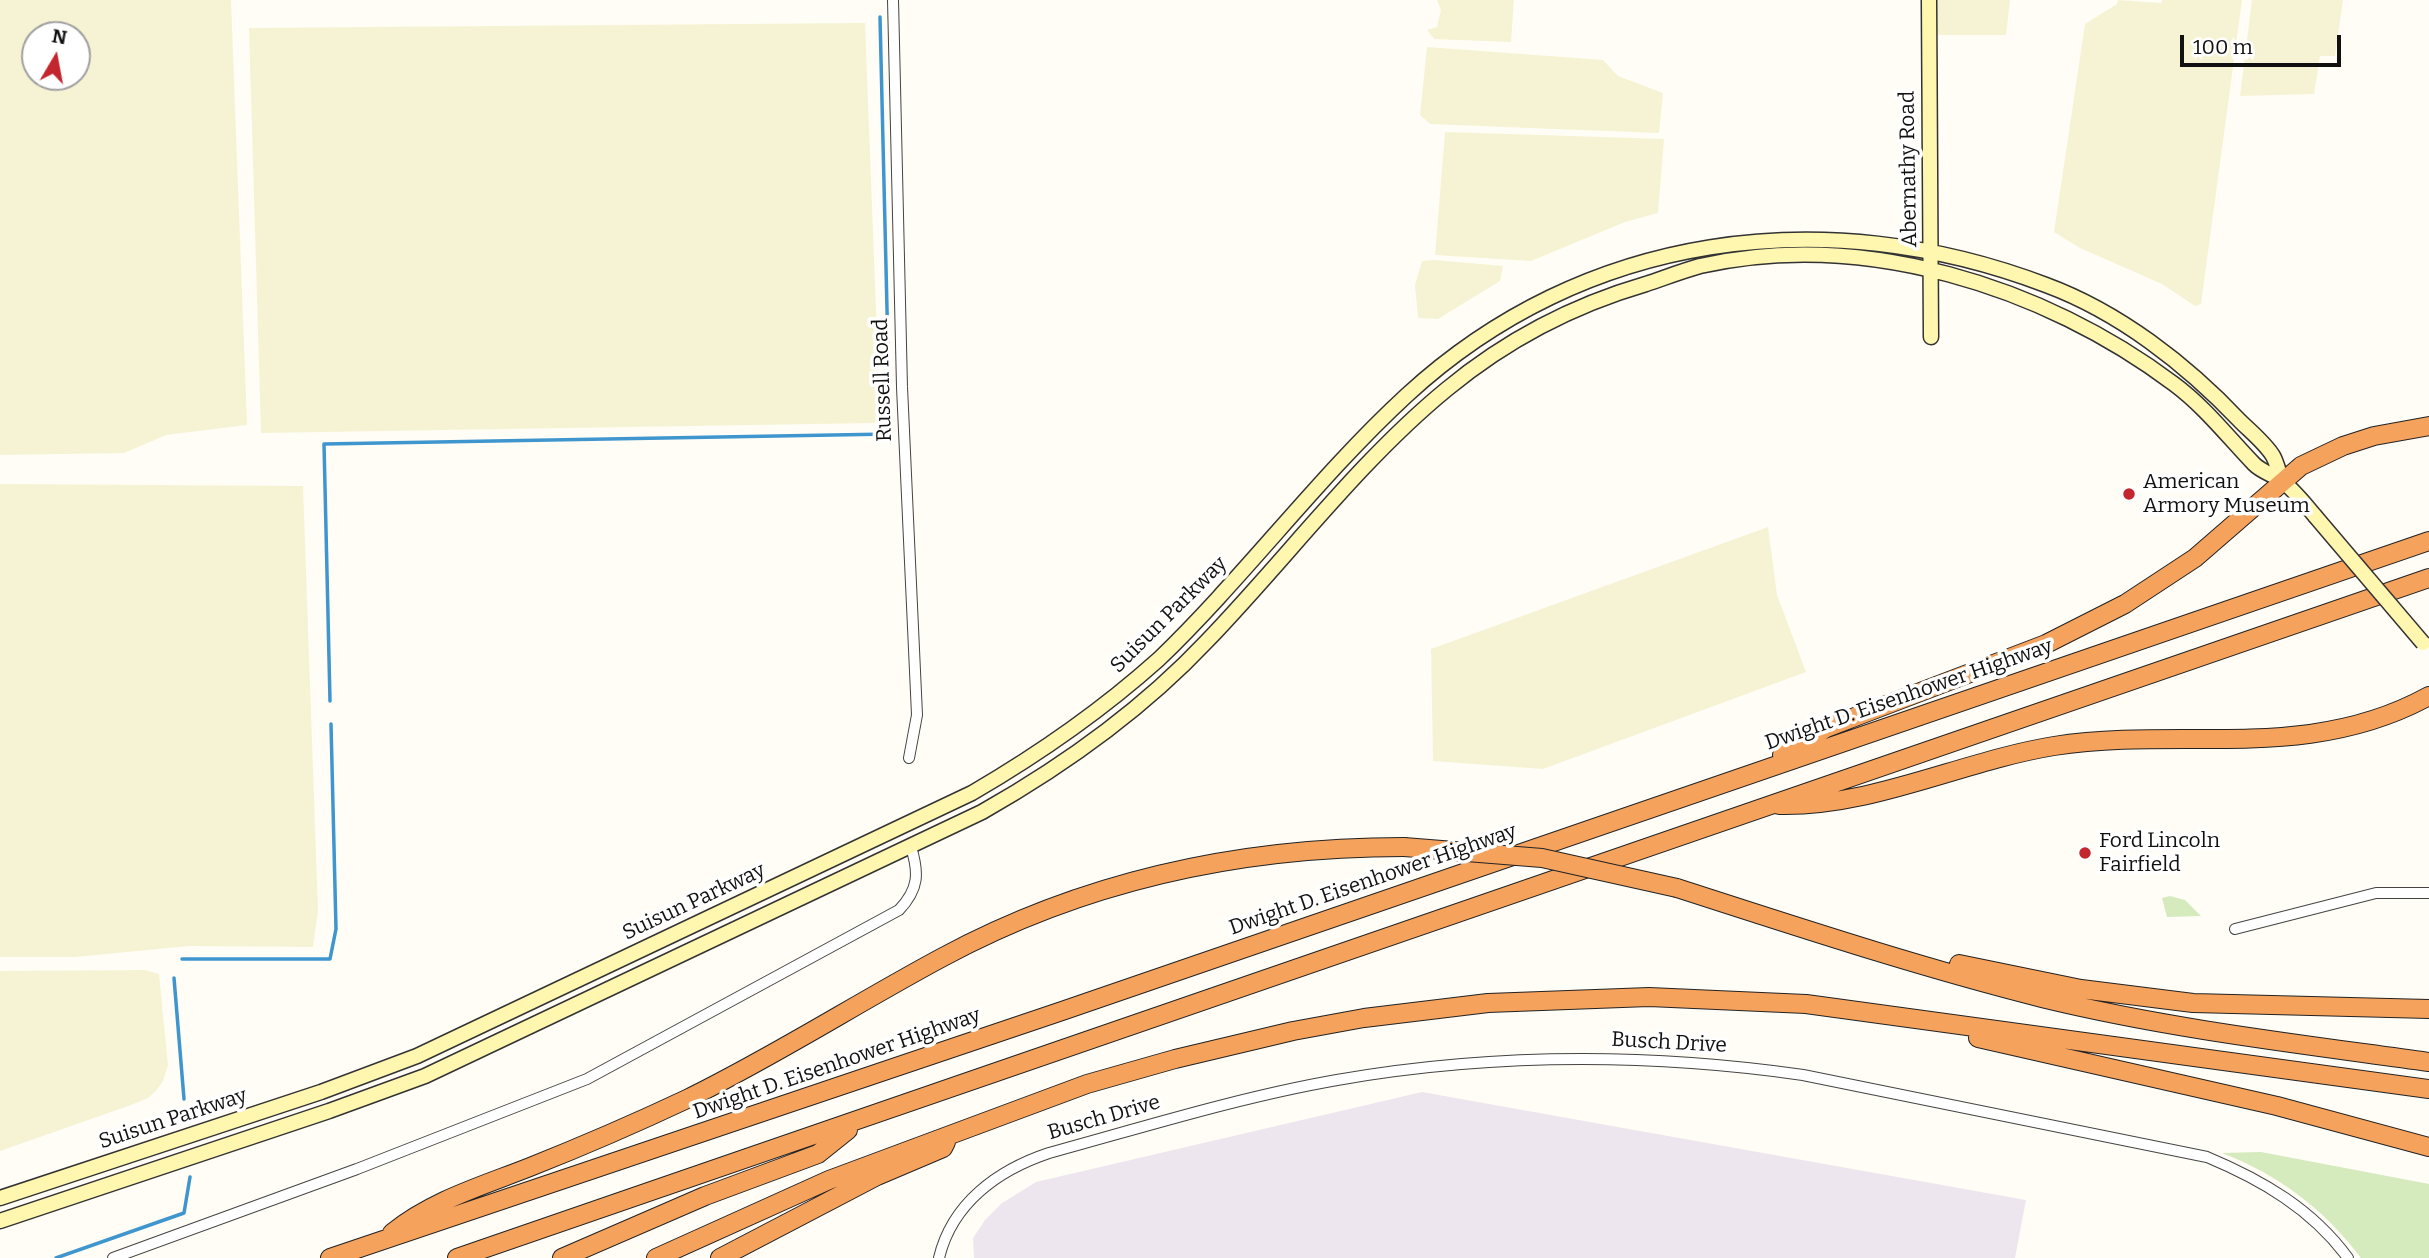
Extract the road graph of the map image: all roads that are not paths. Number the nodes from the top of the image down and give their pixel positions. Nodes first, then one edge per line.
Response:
1 (893, 0) edge
2 (1929, 0) edge
3 (1930, 249) junction
4 (1932, 270) junction
5 (1931, 337) dead end
6 (2429, 426) edge
7 (2283, 481) junction
8 (2429, 541) edge
9 (2429, 578) edge
10 (2426, 646) edge
11 (2429, 696) edge
12 (909, 758) dead end
13 (1756, 772) junction
14 (1765, 805) junction
15 (911, 847) junction
16 (2429, 893) edge
17 (2235, 929) dead end
18 (1815, 932) junction
19 (1806, 1004) junction
20 (2429, 1009) edge
21 (2429, 1062) edge
22 (2429, 1089) edge
23 (859, 1121) junction
24 (950, 1136) junction
25 (2429, 1147) edge
26 (0, 1198) edge
27 (0, 1221) edge
28 (384, 1239) junction
29 (113, 1258) edge
30 (330, 1258) edge
31 (457, 1258) edge
32 (562, 1258) edge
33 (656, 1258) edge
34 (720, 1258) edge
35 (939, 1258) edge
36 (2348, 1258) edge

1 - 12 street, Russell Road
2 - 3 main road, Abernathy Road
3 - 4 main road, Abernathy Road
3 - 7 main road, Suisun Parkway
3 - 26 main road, Suisun Parkway
4 - 5 main road, Abernathy Road
4 - 7 main road, Suisun Parkway
4 - 15 main road, Suisun Parkway
6 - 7 highway
7 - 10 main road, Suisun Parkway, bridge
7 - 13 highway
8 - 13 highway, Dwight D. Eisenhower Highway
9 - 14 highway
11 - 14 highway
13 - 28 highway, Dwight D. Eisenhower Highway
14 - 23 highway
15 - 27 main road, Suisun Parkway
15 - 29 street
16 - 17 street
18 - 20 highway
18 - 21 highway
18 - 28 highway, bridge
19 - 22 highway
19 - 24 highway
19 - 25 highway
23 - 31 highway
23 - 32 highway
24 - 33 highway
24 - 34 highway
28 - 30 highway, Dwight D. Eisenhower Highway
35 - 36 street, Busch Drive

